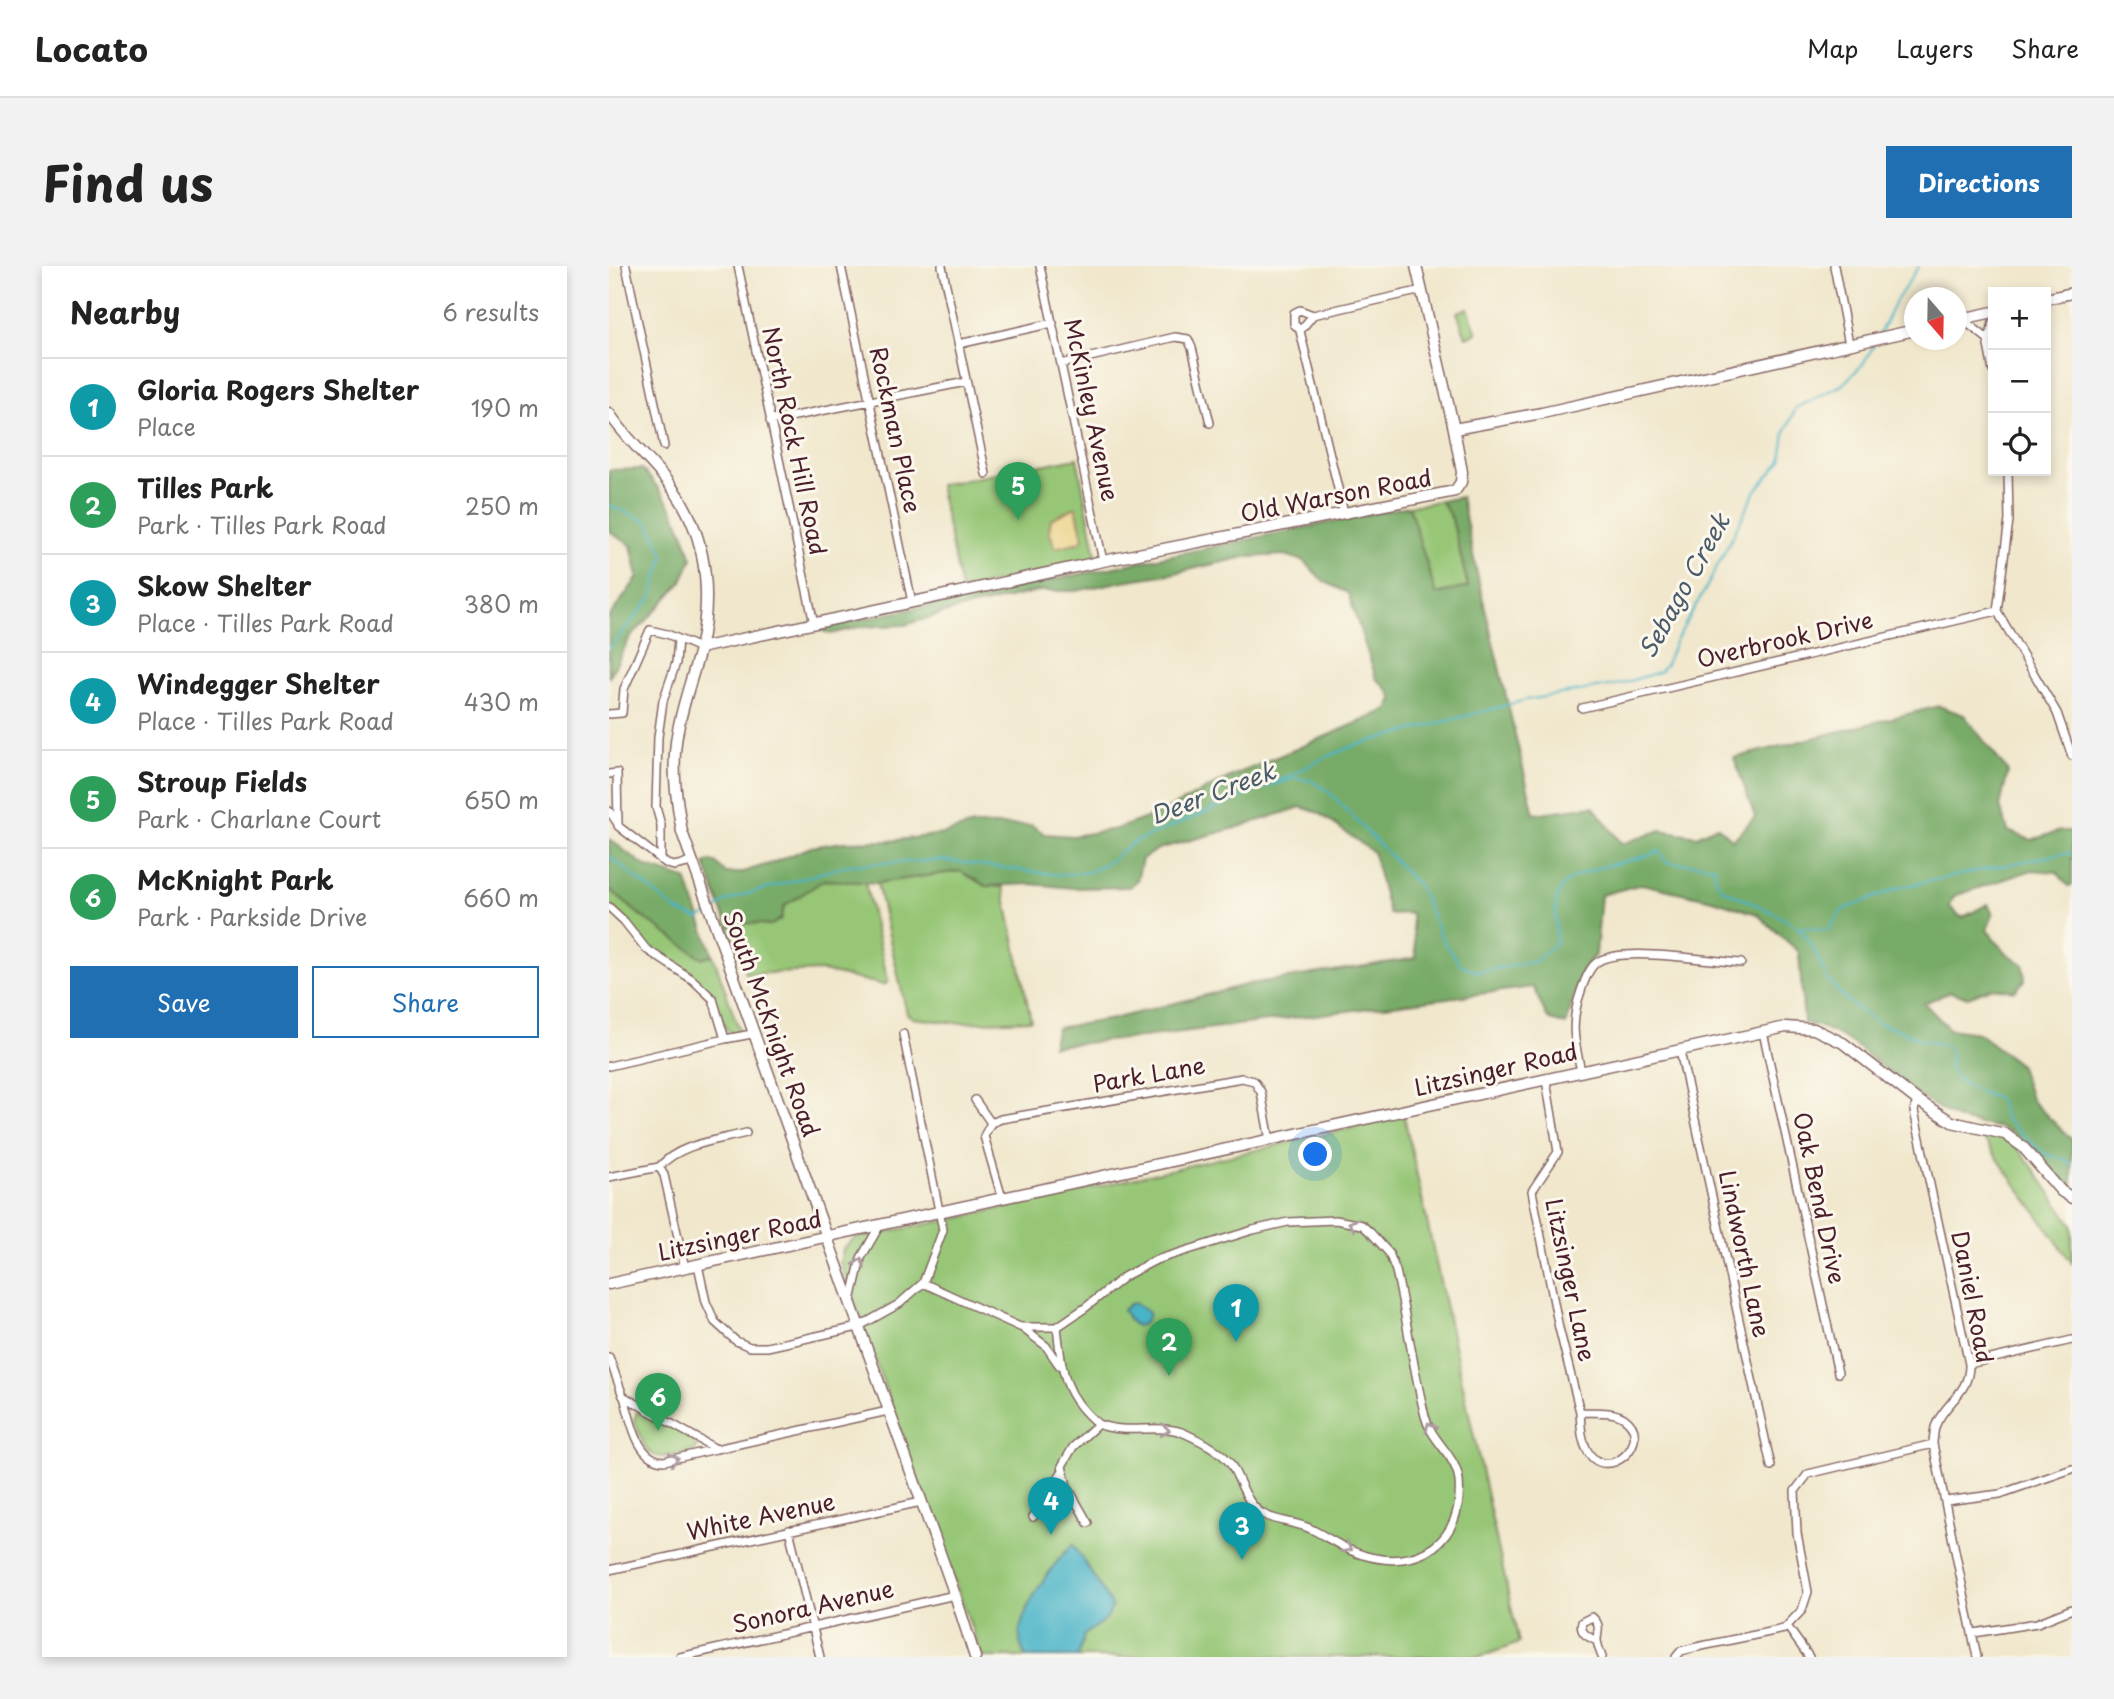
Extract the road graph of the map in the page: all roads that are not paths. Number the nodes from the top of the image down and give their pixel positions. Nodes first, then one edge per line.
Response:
1 (626, 266) edge
2 (737, 266) edge
3 (841, 266) edge
4 (942, 266) edge
5 (1040, 266) edge
6 (1416, 266) edge
7 (1834, 266) edge
8 (1422, 290) junction
9 (2072, 293) edge
10 (2051, 298) edge
11 (1988, 313) edge
12 (1313, 315) junction
13 (1967, 318) edge
14 (1053, 323) junction
15 (1967, 325) edge
16 (1300, 330) junction
17 (1904, 332) edge
18 (1988, 339) edge
19 (958, 344) junction
20 (1849, 344) junction
21 (1061, 363) junction
22 (966, 382) junction
23 (870, 402) junction
24 (609, 413) edge
25 (770, 421) junction
26 (1210, 423) dead end
27 (1454, 429) junction
28 (664, 446) dead end
29 (986, 474) dead end
30 (2008, 476) edge
31 (1344, 513) junction
32 (1103, 561) junction
33 (912, 602) junction
34 (1997, 611) junction
35 (814, 624) junction
36 (678, 639) junction
37 (700, 648) junction
38 (1582, 708) dead end
39 (609, 713) edge
40 (2072, 756) edge
41 (609, 774) edge
42 (609, 811) edge
43 (618, 825) junction
44 (661, 860) junction
45 (692, 862) junction
46 (609, 907) edge
47 (1741, 963) dead end
48 (1763, 1032) junction
49 (752, 1034) junction
50 (903, 1034) dead end
51 (725, 1040) junction
52 (1680, 1051) junction
53 (609, 1066) edge
54 (1581, 1071) junction
55 (1546, 1080) junction
56 (975, 1100) dead end
57 (1917, 1100) junction
58 (991, 1123) junction
59 (746, 1133) dead end
60 (1270, 1140) junction
61 (659, 1167) junction
62 (609, 1177) edge
63 (1002, 1198) junction
64 (2072, 1198) edge
65 (940, 1212) junction
66 (880, 1225) junction
67 (827, 1236) junction
68 (698, 1265) junction
69 (685, 1268) junction
70 (923, 1283) junction
71 (609, 1284) edge
72 (850, 1305) junction
73 (858, 1327) junction
74 (1020, 1327) junction
75 (1057, 1327) junction
76 (2072, 1340) edge
77 (609, 1357) edge
78 (1969, 1364) junction
79 (1062, 1370) junction
80 (1838, 1373) dead end
81 (623, 1396) junction
82 (888, 1411) junction
83 (1580, 1412) junction
84 (1098, 1424) junction
85 (1933, 1444) junction
86 (716, 1449) junction
87 (1771, 1466) dead end
88 (2072, 1469) edge
89 (1062, 1472) junction
90 (1946, 1501) junction
91 (921, 1502) junction
92 (1033, 1517) dead end
93 (1089, 1523) dead end
94 (789, 1530) junction
95 (609, 1570) edge
96 (955, 1595) junction
97 (2072, 1609) edge
98 (1787, 1626) junction
99 (812, 1627) junction
100 (1974, 1633) junction
101 (1597, 1641) dead end
102 (680, 1657) edge
103 (820, 1657) edge
104 (975, 1657) edge
105 (1602, 1657) edge
106 (1676, 1657) edge
107 (1809, 1657) edge
108 (1977, 1657) edge

1 - 28 street
2 - 25 street, North Rock Hill Road
3 - 23 street, Rockman Place
4 - 19 street
5 - 14 street, McKinley Avenue
6 - 8 street
7 - 20 street
8 - 12 street
8 - 27 street
9 - 10 street
11 - 13 street
12 - 16 street
12 - 16 street
14 - 19 street
14 - 21 street, McKinley Avenue
15 - 18 street
16 - 31 street
17 - 20 street
19 - 22 street
20 - 27 street
21 - 26 street
21 - 32 street, McKinley Avenue
22 - 23 street
22 - 29 street
23 - 25 street
23 - 33 street, Rockman Place
24 - 37 street, South McKnight Road
25 - 35 street, North Rock Hill Road
27 - 31 street, Old Warson Road
30 - 34 street
31 - 32 street, Old Warson Road
32 - 33 street, Old Warson Road
33 - 35 street, Old Warson Road
34 - 38 street, Overbrook Drive
34 - 40 street
35 - 37 street, Old Warson Road
36 - 37 street
36 - 39 street
36 - 44 street
37 - 45 street, South McKnight Road
41 - 43 street
42 - 43 street
43 - 44 street
44 - 45 street
45 - 49 street, South McKnight Road
46 - 51 street
47 - 54 street
48 - 52 street, Litzsinger Road
48 - 57 street, Litzsinger Road
48 - 80 street, Oak Bend Drive
49 - 51 street
49 - 67 street, South McKnight Road
50 - 65 street
51 - 53 street
52 - 54 street, Litzsinger Road
52 - 87 street, Lindworth Lane
54 - 55 street, Litzsinger Road
55 - 60 street, Litzsinger Road
55 - 83 street, Litzsinger Lane
56 - 58 street
57 - 64 street, Litzsinger Road
57 - 78 street, Daniel Road
58 - 60 street, Park Lane
58 - 63 street
59 - 61 street
60 - 63 street, Litzsinger Road
61 - 62 street
61 - 69 street
63 - 65 street, Litzsinger Road
65 - 66 street, Litzsinger Road
65 - 70 street
66 - 67 street, Litzsinger Road
72 -> 66 street
67 - 68 street, Litzsinger Road
67 - 72 street, South McKnight Road
68 - 69 street, Litzsinger Road
68 - 73 street
69 - 71 street, Litzsinger Road
70 - 73 street
70 - 74 street
72 - 73 street, South McKnight Road
73 - 82 street, South McKnight Road
74 - 75 street
74 - 79 street
75 - 79 street
84 -> 75 street
76 - 78 street
77 - 81 street
78 - 85 street, Daniel Road
79 - 84 street
81 - 86 street
81 -> 86 street
82 - 86 street
82 - 91 street, South McKnight Road
83 - 83 street, Litzsinger Lane
84 - 89 street
85 - 90 street
85 - 98 street
88 - 90 street
89 - 92 street
89 - 93 street
90 - 100 street
91 - 94 street, White Avenue
91 - 96 street, South McKnight Road
94 - 95 street, White Avenue
94 - 99 street
96 - 99 street, Sonora Avenue
96 - 104 street, South McKnight Road
97 - 100 street
98 - 106 street
98 - 107 street
99 - 102 street, Sonora Avenue
99 - 103 street
100 - 108 street
101 - 105 street

